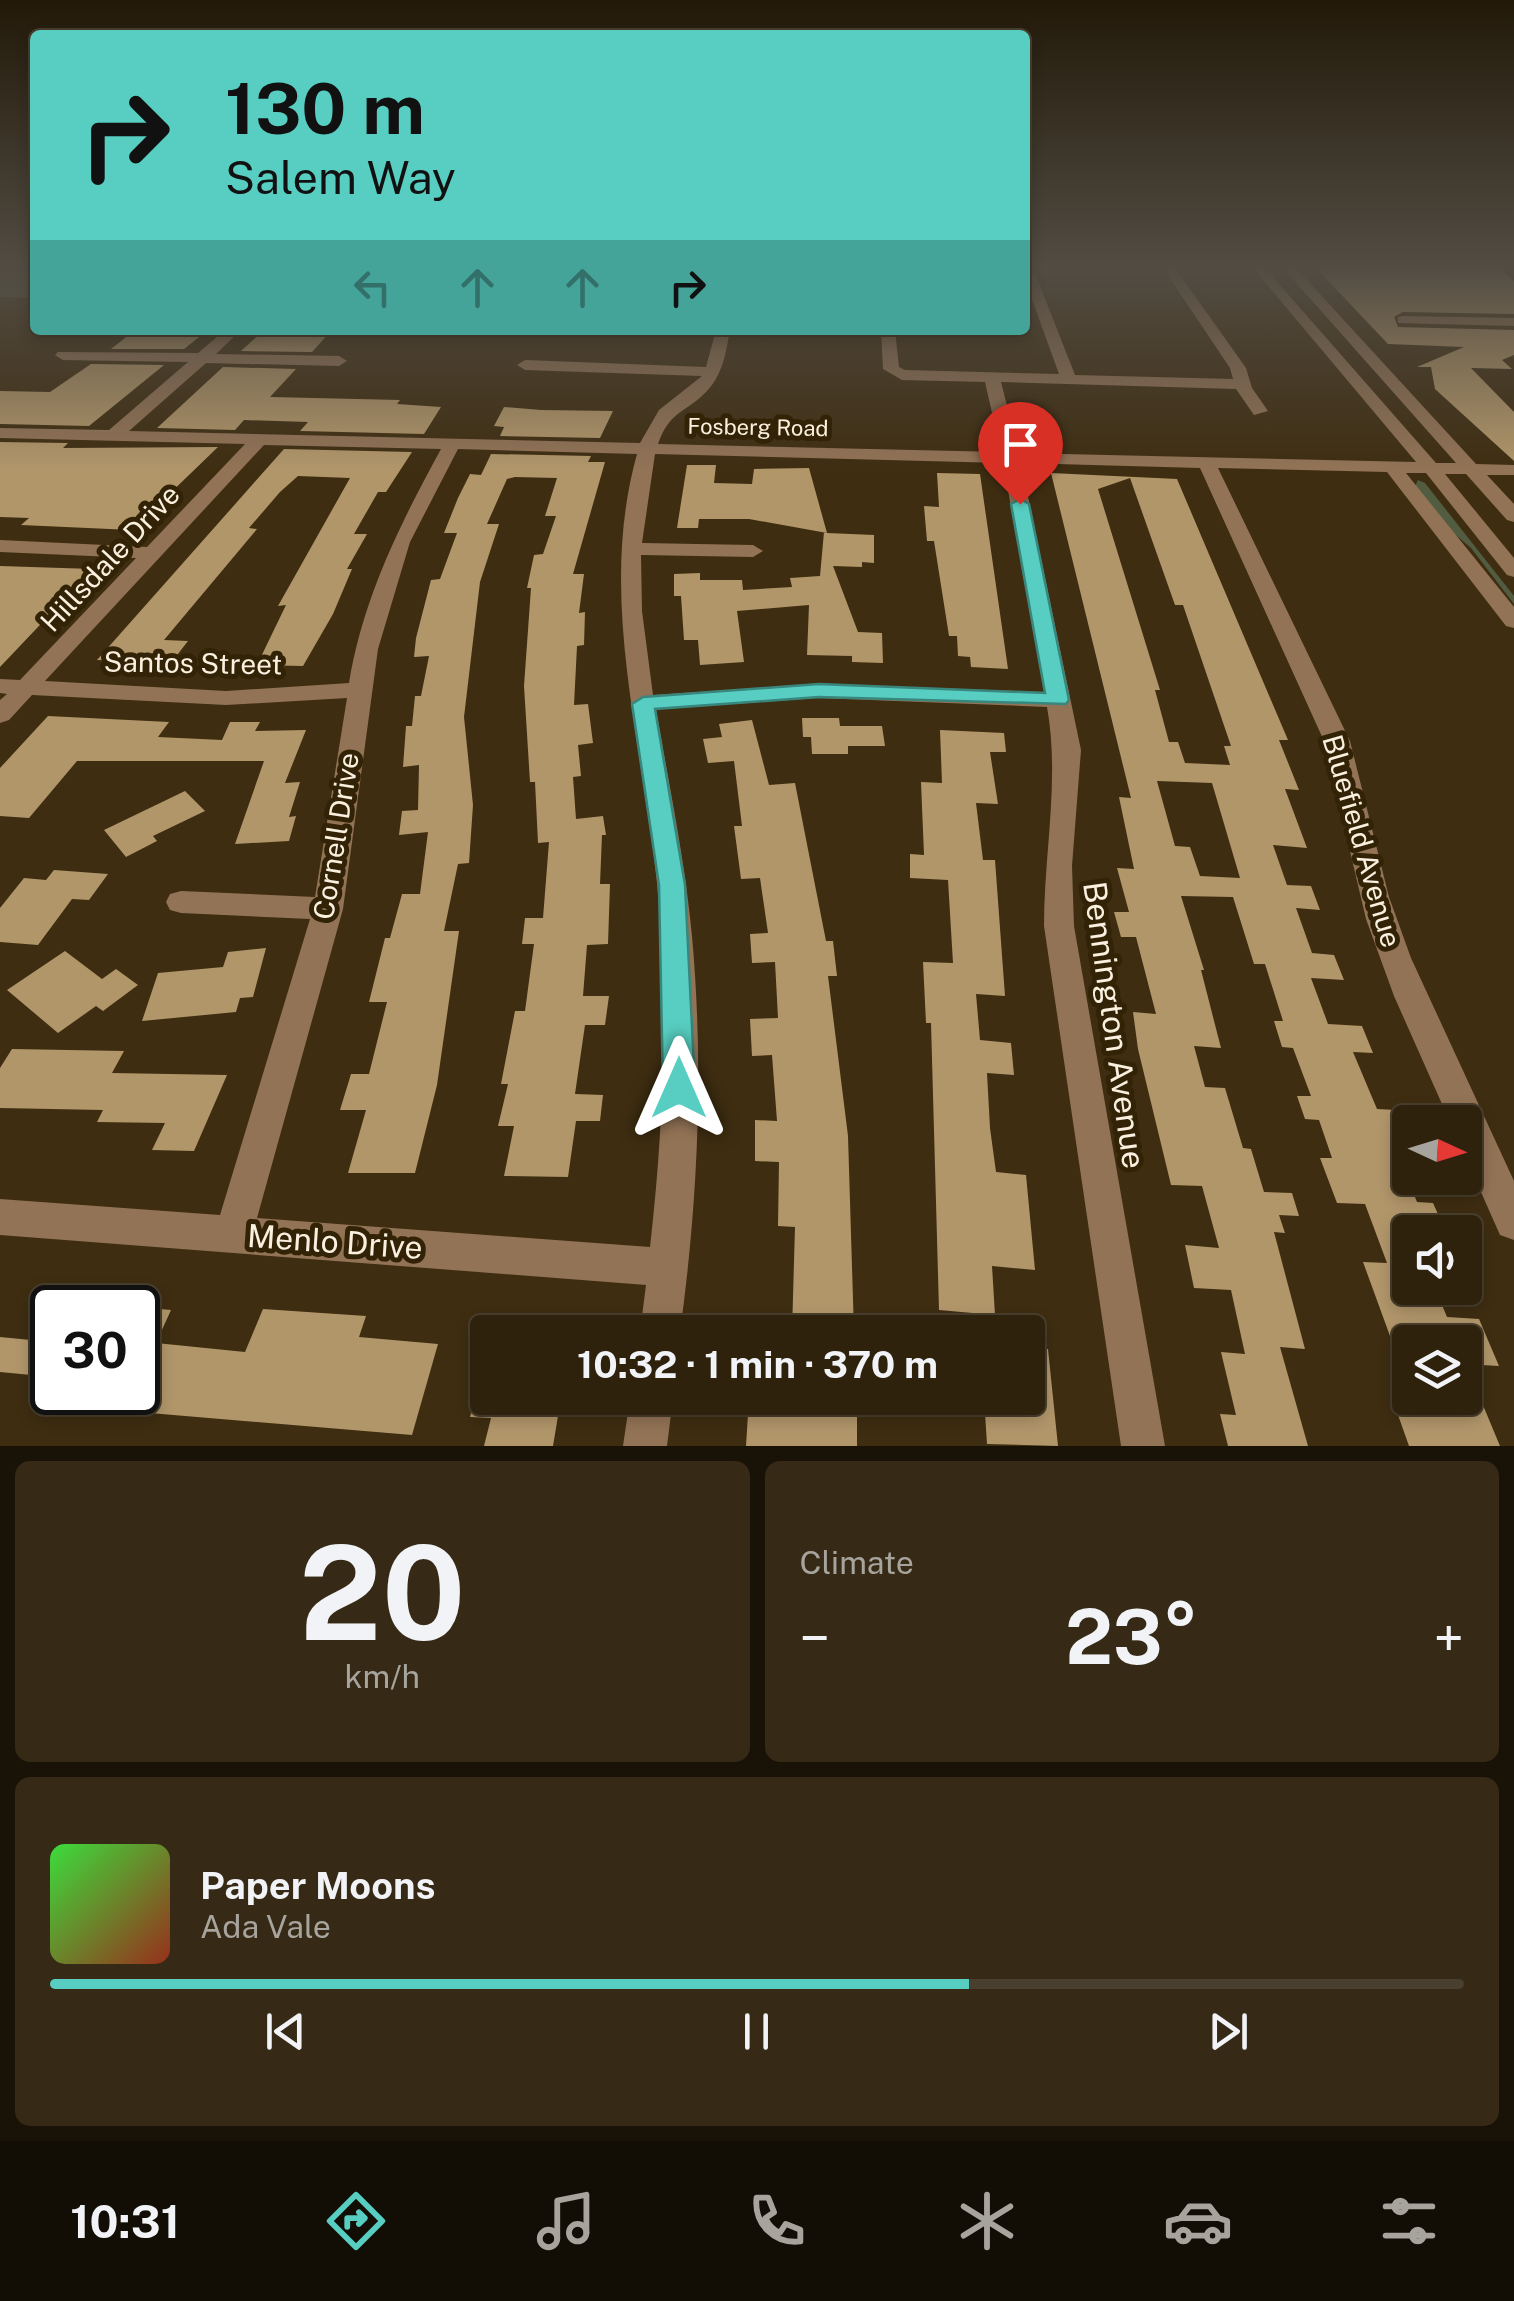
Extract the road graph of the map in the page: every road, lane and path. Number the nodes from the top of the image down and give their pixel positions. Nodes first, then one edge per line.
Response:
1 (228, 335) edge
2 (722, 335) edge
3 (888, 335) edge
4 (1053, 335) edge
5 (1216, 335) edge
6 (1316, 335) edge
7 (1350, 335) edge
8 (63, 354) dead end
9 (202, 358) junction
10 (340, 362) dead end
11 (525, 366) dead end
12 (712, 372) junction
13 (992, 378) junction
14 (1069, 380) junction
15 (1243, 384) junction
16 (1260, 410) dead end
17 (0, 433) edge
18 (113, 436) junction
19 (260, 440) junction
20 (452, 444) junction
21 (650, 447) junction
22 (1011, 456) junction
23 (1206, 462) junction
24 (1391, 466) junction
25 (1431, 468) junction
26 (1472, 469) junction
27 (1514, 470) edge
28 (1514, 516) edge
29 (0, 546) edge
30 (631, 548) junction
31 (754, 551) dead end
32 (152, 553) junction
33 (1514, 571) edge
34 (1514, 621) edge
35 (0, 686) edge
36 (26, 688) junction
37 (358, 690) junction
38 (1058, 700) junction
39 (643, 704) junction
40 (0, 715) edge
41 (181, 902) dead end
42 (328, 909) junction
43 (0, 1217) edge
44 (1514, 1222) edge
45 (230, 1234) junction
46 (669, 1268) junction
47 (662, 1315) edge
48 (650, 1415) edge
49 (645, 1446) edge
50 (1143, 1446) edge

1 - 9 street
2 - 12 street
3 - 13 street
4 - 14 street
5 - 15 street
6 - 25 street
7 - 26 street
8 - 9 street
9 - 10 street
9 - 18 street
11 - 12 street
12 - 21 street
13 - 14 street
13 - 22 street, Bennington Avenue
14 - 15 street
15 - 16 street
17 - 18 street, Fosberg Road
18 - 19 street, Fosberg Road
19 - 20 street, Fosberg Road
19 - 32 street, Hillsdale Drive
20 - 21 street, Fosberg Road
20 - 37 street, Cornell Drive
21 - 22 street, Fosberg Road
21 - 30 street
22 - 23 street, Fosberg Road
22 - 38 street, Bennington Avenue
23 - 24 street, Fosberg Road
23 - 44 street, Bluefield Avenue
24 - 25 street, Fosberg Road
24 - 34 street
25 - 26 street, Fosberg Road
25 - 33 street
26 - 27 street, Fosberg Road
26 - 28 street
29 - 32 street
30 - 31 street
30 - 39 street
32 - 36 street, Hillsdale Drive
35 - 36 street, Santos Street
36 - 37 street, Santos Street
36 - 40 street, Hillsdale Drive
37 - 42 street, Cornell Drive
38 - 39 street
38 - 50 street, Bennington Avenue
39 - 46 street
41 - 42 street
42 - 45 street, Cornell Drive
43 - 45 street, Menlo Drive
45 - 46 street, Menlo Drive
46 - 47 street
48 - 49 street

